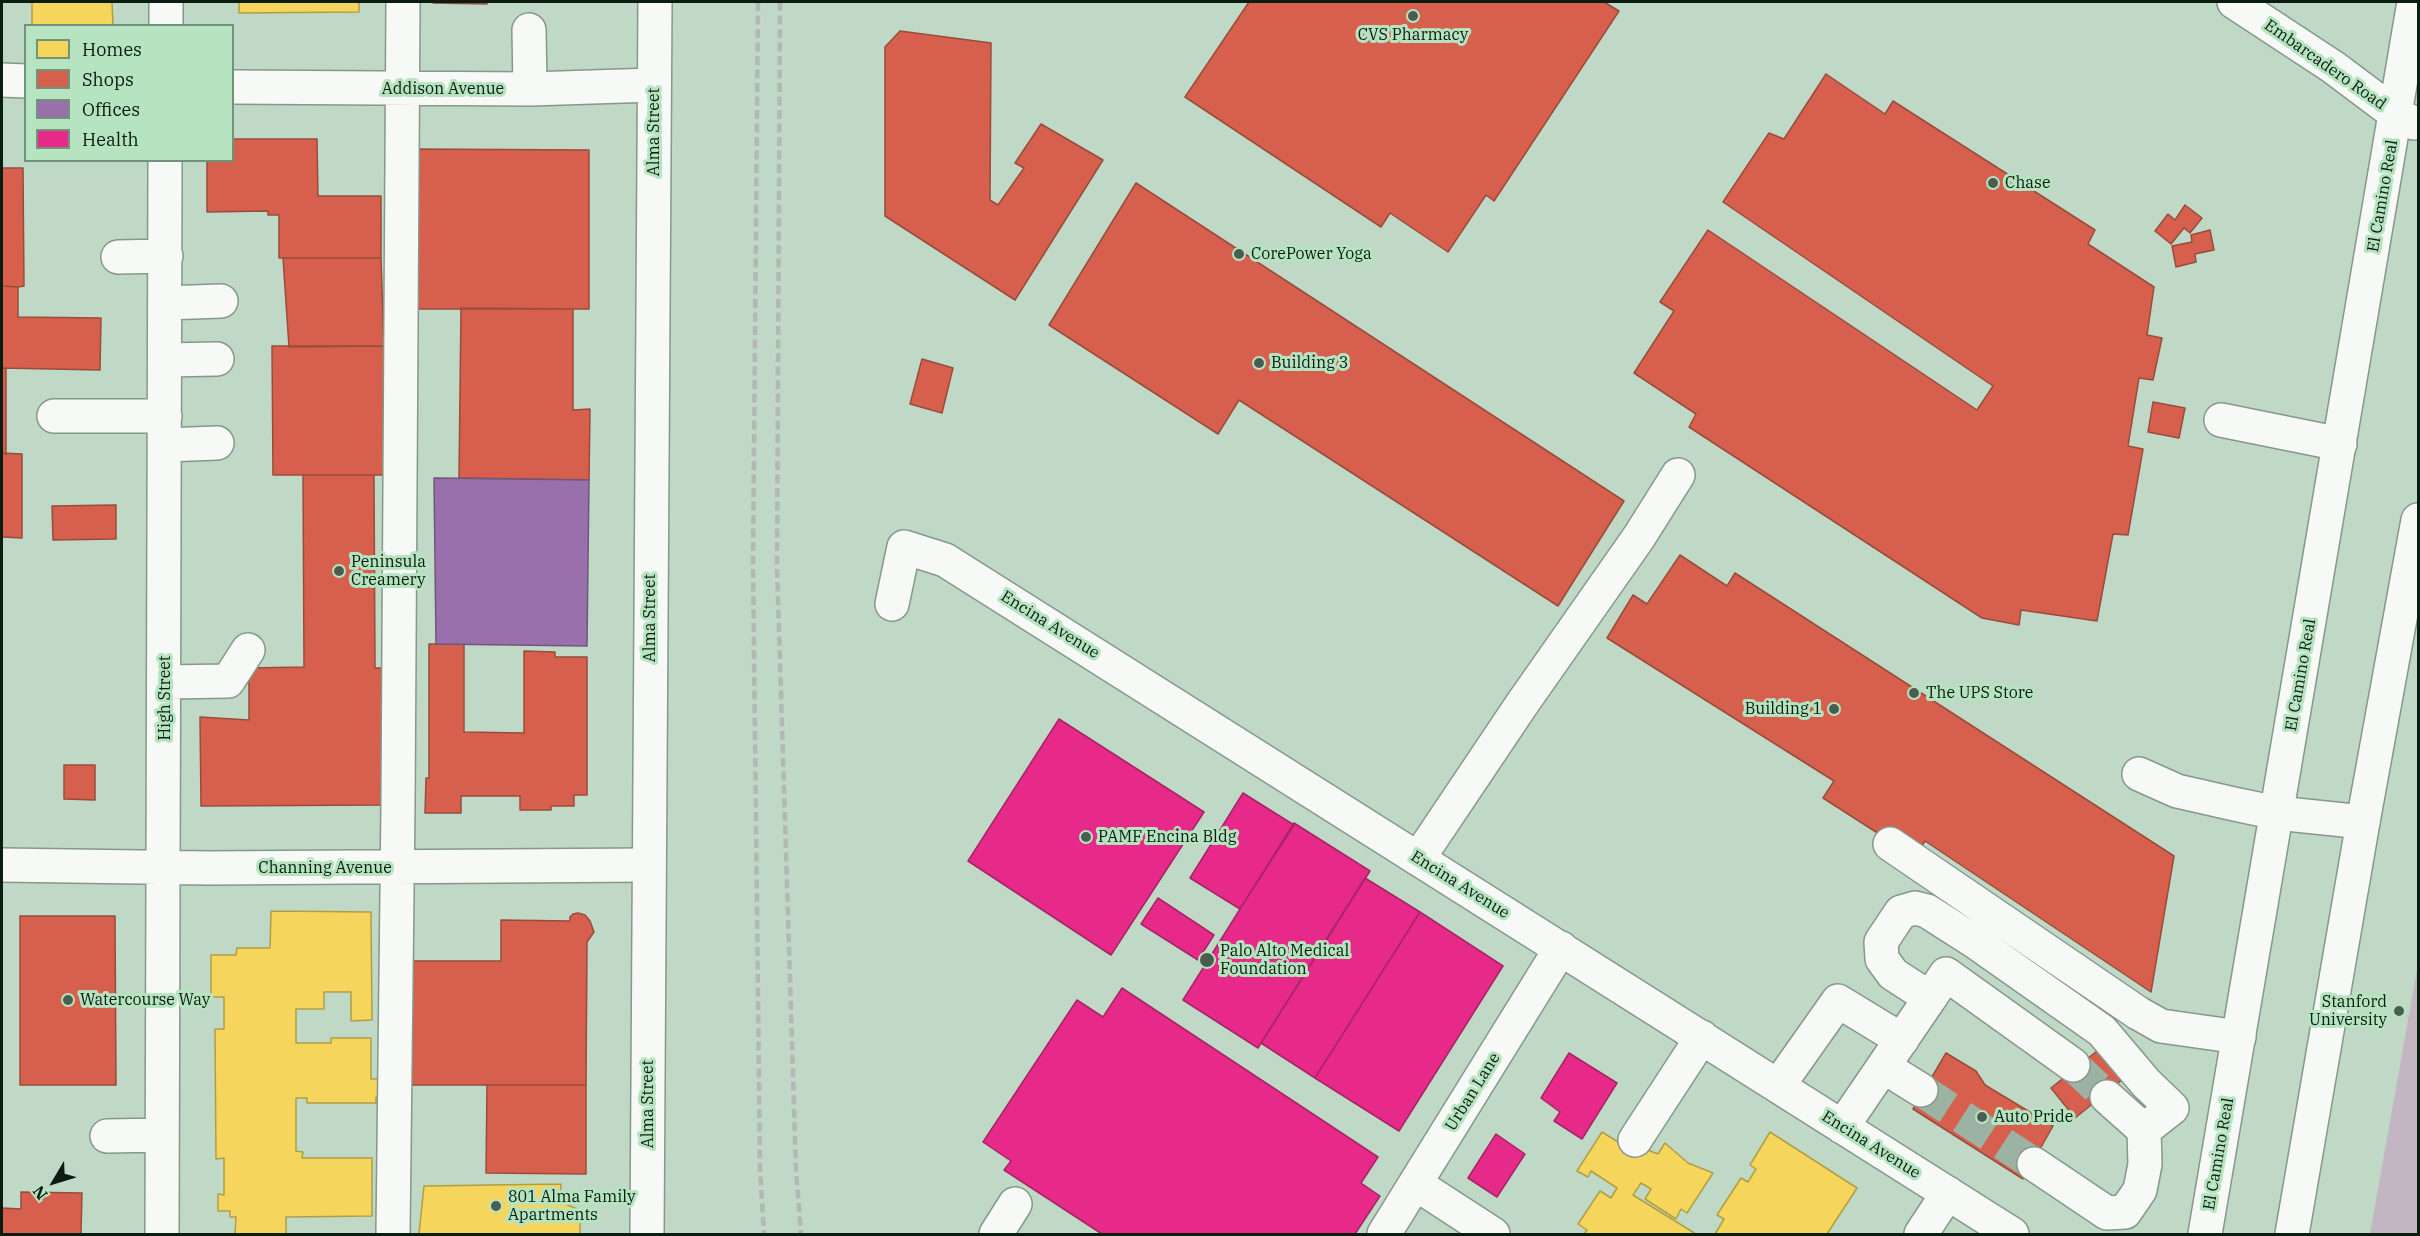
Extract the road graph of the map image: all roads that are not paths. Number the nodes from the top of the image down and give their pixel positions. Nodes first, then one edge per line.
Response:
1 (166, 2) edge
2 (403, 2) edge
3 (655, 2) edge
4 (2234, 2) edge
5 (2414, 2) edge
6 (166, 24) edge
7 (529, 30) dead end
8 (2, 80) edge
9 (24, 81) edge
10 (654, 85) junction
11 (234, 87) edge
12 (402, 89) junction
13 (530, 89) junction
14 (2408, 120) edge
15 (165, 162) edge
16 (166, 256) junction
17 (118, 257) dead end
18 (221, 301) dead end
19 (165, 303) junction
20 (217, 359) dead end
21 (165, 360) junction
22 (54, 416) dead end
23 (2221, 420) dead end
24 (165, 430) junction
25 (217, 443) dead end
26 (2340, 444) junction
27 (1678, 475) dead end
28 (2418, 520) edge
29 (892, 604) dead end
30 (248, 650) dead end
31 (165, 682) junction
32 (2139, 774) dead end
33 (2277, 813) junction
34 (2362, 822) junction
35 (1890, 844) dead end
36 (1418, 859) junction
37 (2, 865) edge
38 (648, 866) junction
39 (165, 868) junction
40 (396, 868) junction
41 (1561, 948) junction
42 (1930, 998) junction
43 (1702, 1037) junction
44 (2239, 1037) junction
45 (1893, 1053) junction
46 (2073, 1065) tunnel mouth
47 (1778, 1086) junction
48 (1921, 1090) tunnel mouth
49 (2107, 1097) tunnel mouth
50 (1842, 1127) junction
51 (2144, 1130) junction
52 (162, 1135) junction
53 (107, 1136) dead end
54 (1635, 1140) dead end
55 (2034, 1164) tunnel mouth
56 (1416, 1184) junction
57 (1948, 1193) junction
58 (1015, 1203) dead end
59 (162, 1234) edge
60 (393, 1234) edge
61 (647, 1234) edge
62 (996, 1234) edge
63 (1384, 1234) edge
64 (1493, 1234) edge
65 (1921, 1234) edge
66 (2012, 1234) edge
67 (2205, 1234) edge
68 (2292, 1234) edge

1 - 6 street
2 - 12 street
3 - 10 street, Alma Street
4 - 14 street, Embarcadero Road
5 - 14 street, El Camino Real
7 - 13 street
8 - 9 street
10 - 13 street, Addison Avenue
10 - 38 street, Alma Street
11 - 12 street, Addison Avenue
12 - 13 street, Addison Avenue
12 - 40 street
14 - 26 street, El Camino Real
15 - 16 street, High Street
16 - 17 street
16 - 19 street, High Street
18 - 19 street
19 - 21 street, High Street
20 - 21 street
21 - 24 street, High Street
22 - 24 street
23 - 26 street
24 - 25 street
24 - 31 street, High Street
26 - 33 street, El Camino Real
27 - 36 street
28 - 34 street
29 - 36 street, Encina Avenue
30 - 31 street
31 - 39 street, High Street
32 - 33 street
33 - 34 street
33 - 44 street, El Camino Real
34 - 68 street
35 - 44 street
36 - 41 street, Encina Avenue
37 - 39 street, Channing Avenue
38 - 40 street, Channing Avenue
38 - 61 street, Alma Street
39 - 40 street, Channing Avenue
39 - 52 street, High Street
40 - 60 street
41 - 43 street, Encina Avenue
41 - 56 street, Urban Lane
42 - 45 street
42 - 46 street
42 - 51 street
43 - 47 street, Encina Avenue
43 - 54 street
44 - 67 street, El Camino Real
45 - 47 street
45 - 48 street
45 - 50 street
47 - 50 street, Encina Avenue
49 - 51 street
50 - 57 street, Encina Avenue
51 - 55 street
52 - 53 street
52 - 59 street, High Street
56 - 63 street, Urban Lane
56 - 64 street
57 - 65 street
57 - 66 street, Encina Avenue
58 - 62 street

